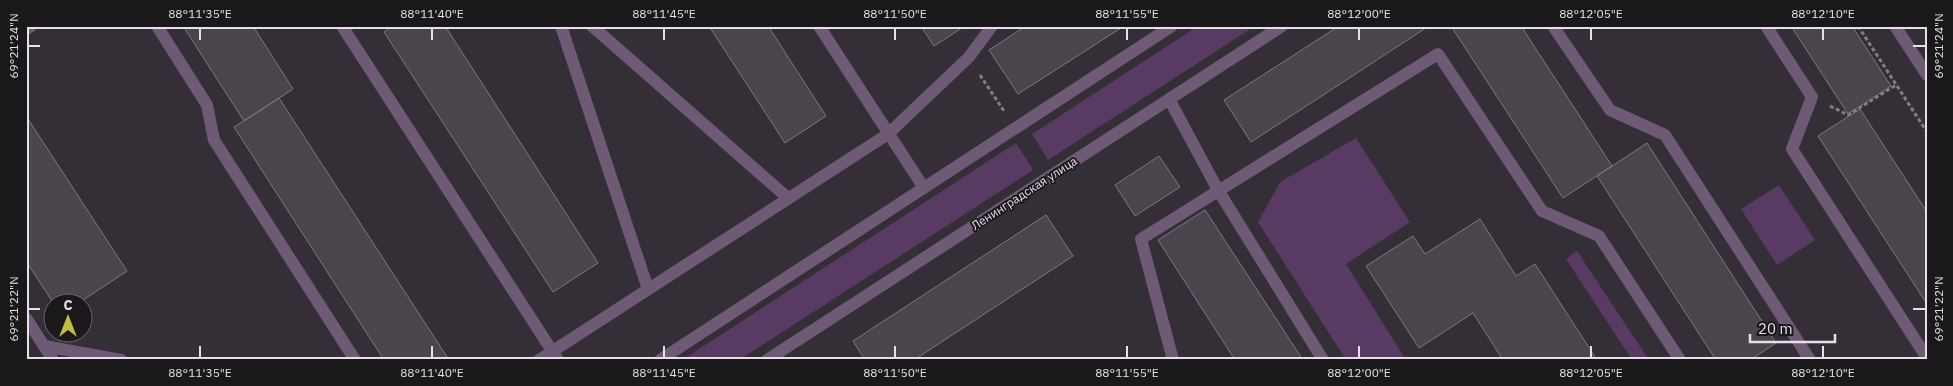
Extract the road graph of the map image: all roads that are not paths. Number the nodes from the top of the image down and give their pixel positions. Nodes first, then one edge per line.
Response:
1 (31, 26) edge
2 (157, 26) edge
3 (342, 26) edge
4 (561, 26) edge
5 (592, 26) edge
6 (819, 26) edge
7 (992, 26) edge
8 (1172, 26) edge
9 (1282, 26) edge
10 (1553, 26) edge
11 (1766, 26) edge
12 (1895, 26) edge
13 (26, 29) edge
14 (1927, 75) edge
15 (1169, 100) junction
16 (888, 134) junction
17 (924, 188) junction
18 (1218, 190) junction
19 (788, 198) junction
20 (648, 289) junction
21 (26, 318) edge
22 (44, 346) junction
23 (555, 355) edge
24 (1927, 358) edge
25 (53, 360) edge
26 (121, 360) edge
27 (355, 360) edge
28 (539, 360) edge
29 (660, 360) edge
30 (767, 360) edge
31 (1172, 360) edge
32 (1323, 360) edge
33 (1680, 360) edge
34 (1810, 360) edge

1 - 13 street
2 - 27 street
3 - 23 street
4 - 20 street
5 - 19 street
6 - 16 street
7 - 16 street
8 - 17 street
9 - 15 street, Ленинградская улица
10 - 34 street
11 - 24 street
12 - 14 street
15 - 18 street
15 - 30 street, Ленинградская улица
16 - 17 street
16 - 19 street
17 - 29 street
18 - 31 street
18 - 32 street
18 - 33 street
19 - 20 street
20 - 23 street
21 - 22 street
22 - 25 street
22 - 26 street
23 - 28 street

